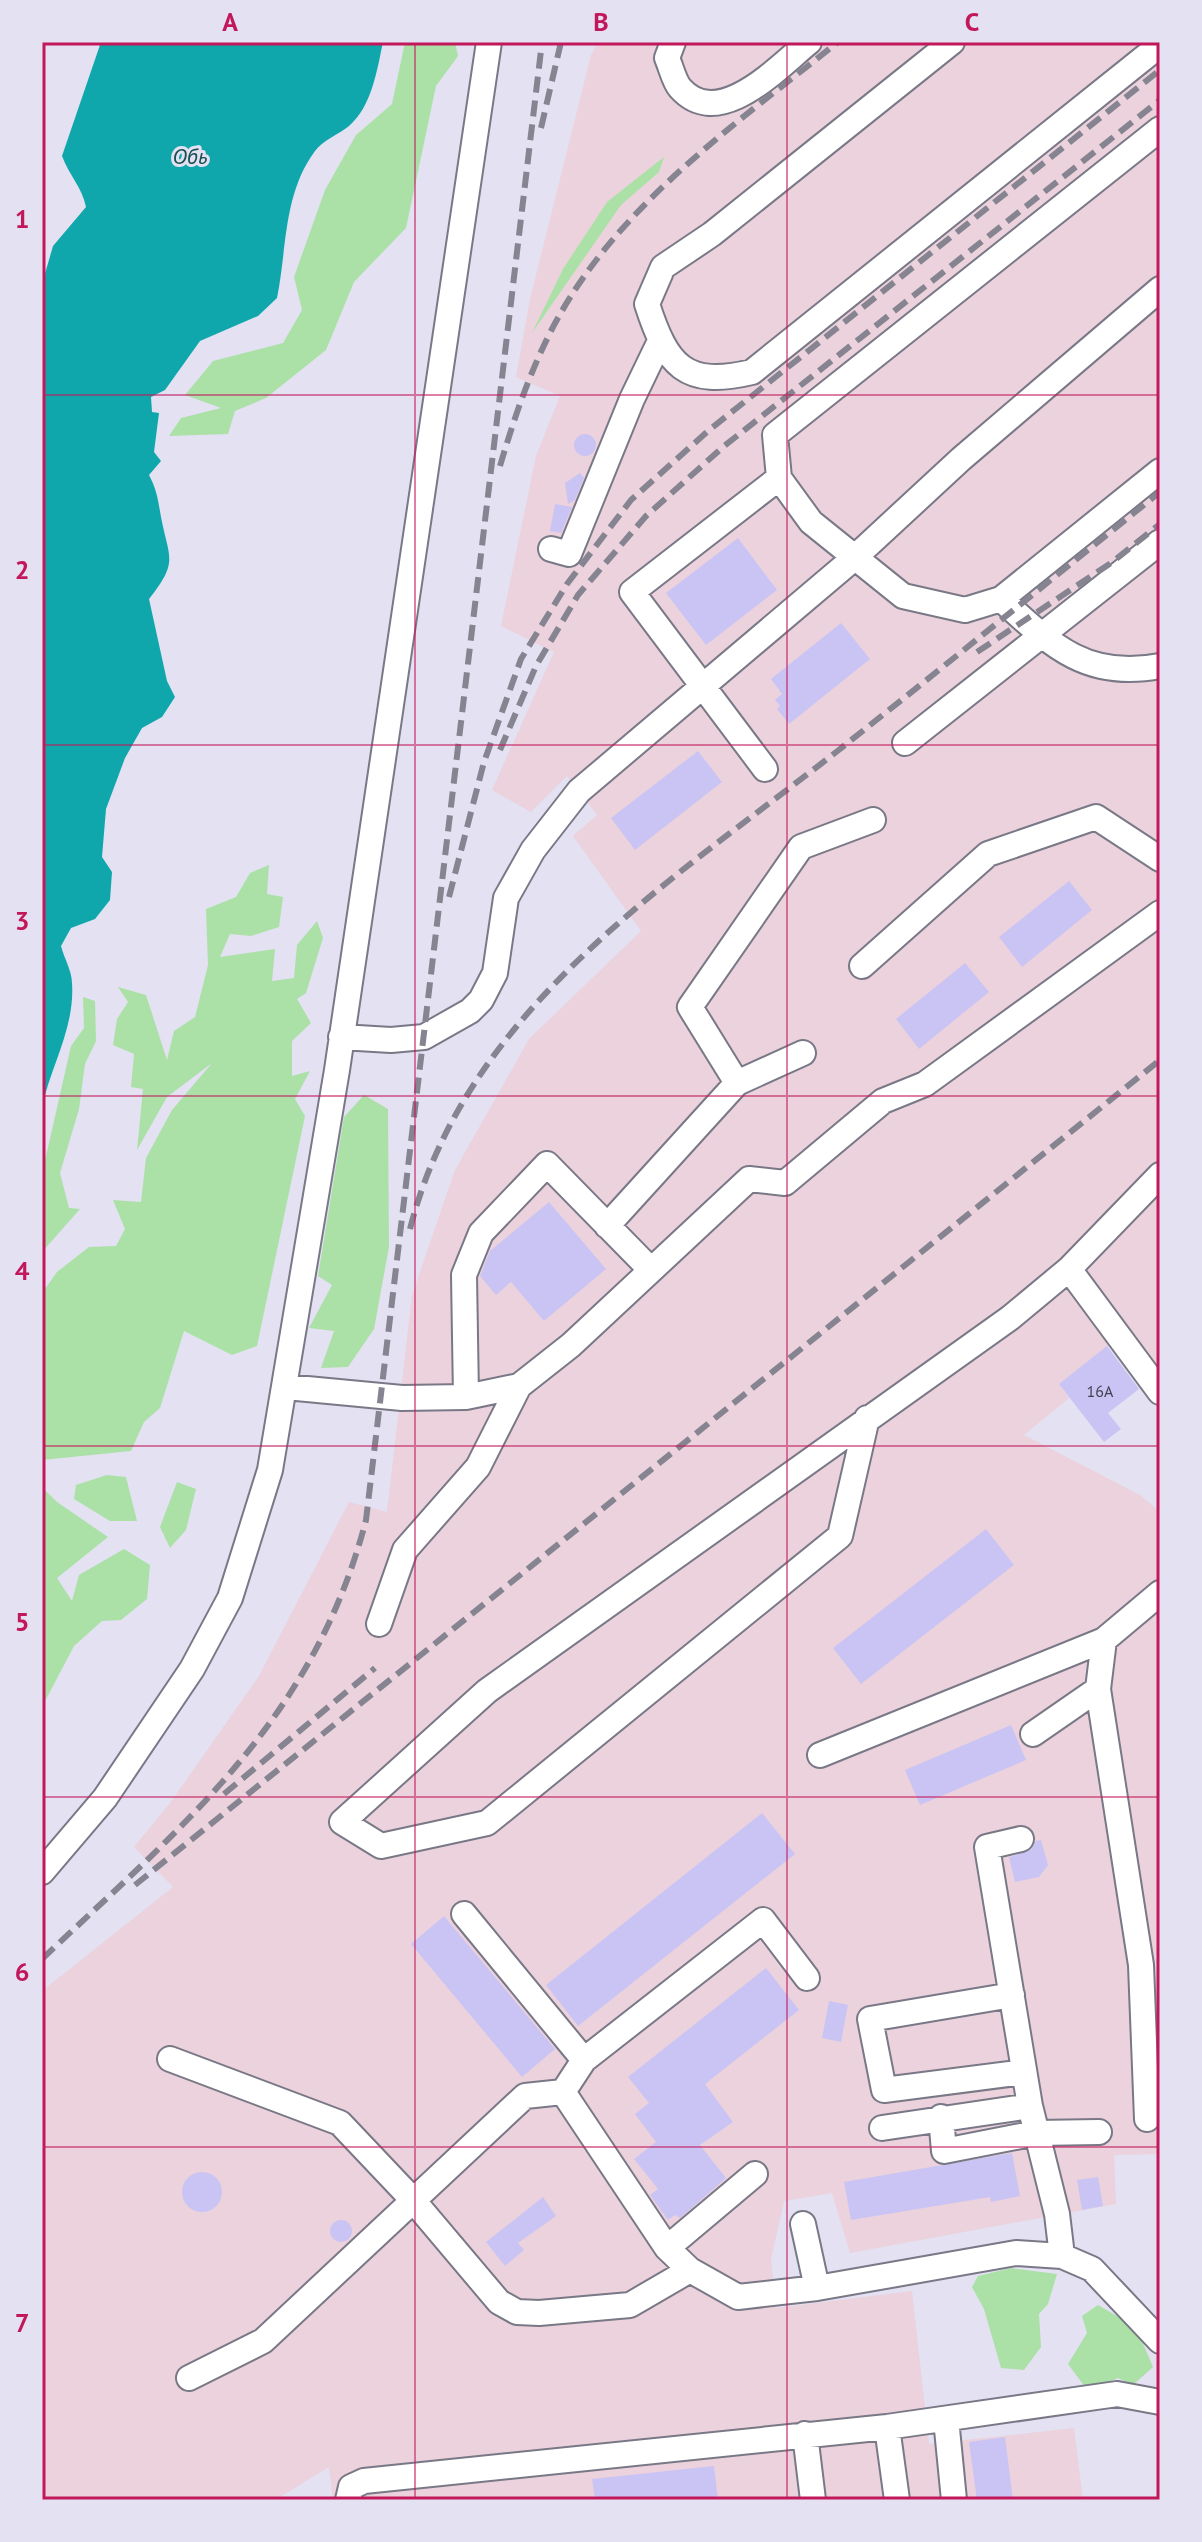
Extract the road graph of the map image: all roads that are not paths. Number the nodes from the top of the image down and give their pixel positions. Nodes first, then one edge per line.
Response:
1 (489, 42) edge
2 (673, 42) edge
3 (809, 42) edge
4 (952, 42) edge
5 (1160, 45) edge
6 (1160, 129) edge
7 (1160, 289) edge
8 (659, 343) junction
9 (1160, 471) edge
10 (779, 478) junction
11 (1160, 542) edge
12 (551, 549) dead end
13 (853, 559) junction
14 (1001, 599) junction
15 (1041, 635) junction
16 (1160, 666) edge
17 (701, 688) junction
18 (905, 743) dead end
19 (765, 769) dead end
20 (873, 820) dead end
21 (1160, 859) edge
22 (1160, 913) edge
23 (862, 966) dead end
24 (341, 1037) junction
25 (803, 1053) dead end
26 (737, 1083) junction
27 (1160, 1175) edge
28 (607, 1226) junction
29 (1069, 1269) junction
30 (651, 1270) junction
31 (519, 1386) junction
32 (286, 1387) junction
33 (1160, 1392) edge
34 (466, 1397) junction
35 (867, 1418) junction
36 (1160, 1593) edge
37 (379, 1624) dead end
38 (1104, 1640) junction
39 (1098, 1689) junction
40 (1033, 1734) dead end
41 (820, 1755) dead end
42 (1021, 1839) dead end
43 (42, 1872) edge
44 (464, 1914) dead end
45 (807, 1978) dead end
46 (1012, 1995) junction
47 (170, 2059) dead end
48 (584, 2060) junction
49 (1024, 2072) junction
50 (563, 2092) junction
51 (1030, 2106) junction
52 (941, 2117) junction
53 (1147, 2119) dead end
54 (882, 2128) dead end
55 (1099, 2132) dead end
56 (1036, 2133) junction
57 (755, 2174) dead end
58 (412, 2199) junction
59 (803, 2224) dead end
60 (667, 2248) junction
61 (1062, 2256) junction
62 (690, 2270) junction
63 (817, 2288) junction
64 (1160, 2341) edge
65 (189, 2378) dead end
66 (1160, 2402) edge
67 (946, 2419) junction
68 (887, 2427) junction
69 (805, 2434) junction
70 (348, 2500) edge
71 (813, 2500) edge
72 (897, 2500) edge
73 (954, 2500) edge

1 - 24 street
2 - 3 street
4 - 8 street
5 - 8 street
6 - 10 street
7 - 13 street
8 - 12 street
9 - 14 street
10 - 13 street
10 - 17 street
11 - 15 street
13 - 14 street
13 - 17 street
14 - 15 street
15 - 16 street
15 - 18 street
17 - 19 street
17 - 24 street
20 - 26 street
21 - 23 street
22 - 30 street
24 - 32 street
25 - 26 street
26 - 28 street
27 - 29 street
28 - 30 street
28 - 34 street
29 - 33 street
29 - 35 street
30 - 31 street
31 - 34 street
31 - 37 street
32 - 34 street
32 - 43 street
35 - 35 street
36 - 38 street
38 - 39 street
38 - 41 street
39 - 40 street
39 - 53 street
42 - 46 street
44 - 48 street
45 - 48 street
46 - 49 street
46 - 49 street
47 - 58 street
48 - 50 street
49 - 51 street
50 - 58 street
50 - 60 street
51 - 52 street
51 - 56 street
52 - 54 street
52 - 56 street
55 - 56 street
56 - 61 street
57 - 60 street
58 - 62 street
58 - 65 street
59 - 63 street
60 - 62 street
61 - 63 street
61 - 64 street
62 - 63 street
66 - 67 street
67 - 68 street
67 - 73 street
68 - 69 street
68 - 72 street
69 - 70 street
69 - 71 street

